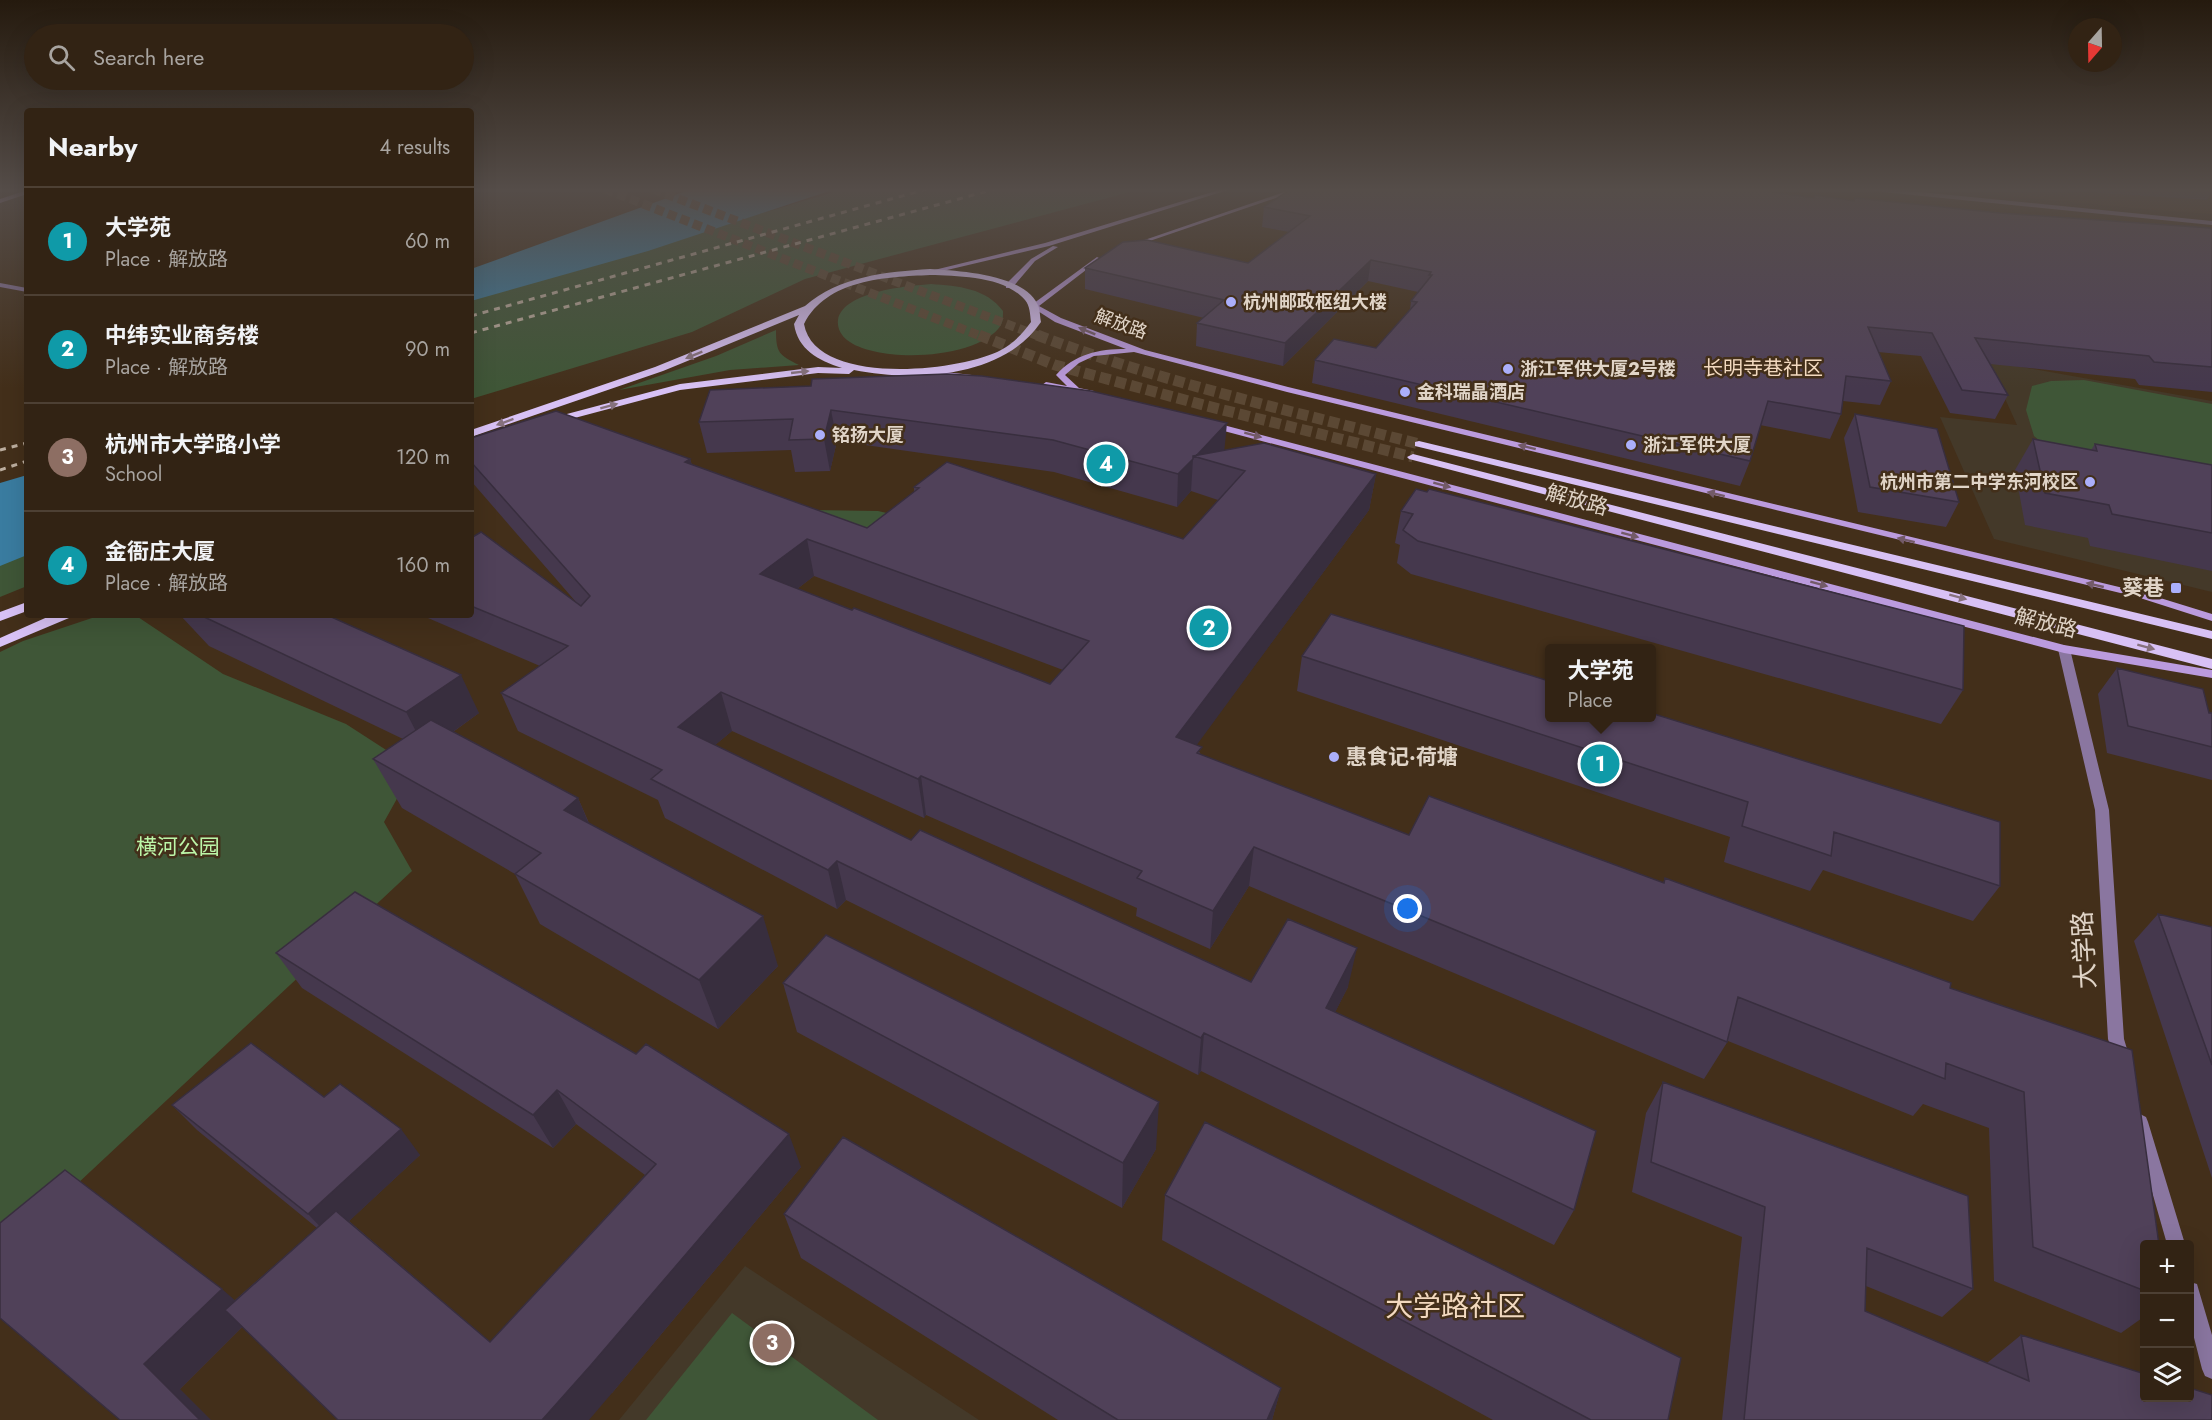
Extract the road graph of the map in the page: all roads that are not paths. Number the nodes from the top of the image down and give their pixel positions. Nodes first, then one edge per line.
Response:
1 (1003, 255) edge
2 (1041, 255) edge
3 (1104, 255) edge
4 (930, 272) junction
5 (0, 285) edge
6 (1009, 286) junction
7 (24, 289) edge
8 (1034, 306) junction
9 (808, 308) junction
10 (1142, 352) junction
11 (889, 372) junction
12 (930, 372) junction
13 (985, 378) edge
14 (1041, 385) edge
15 (1075, 388) junction
16 (1097, 394) edge
17 (1197, 421) edge
18 (547, 423) edge
19 (474, 433) edge
20 (1419, 444) tunnel mouth
21 (1413, 457) tunnel mouth
22 (24, 607) edge
23 (0, 617) edge
24 (57, 618) edge
25 (2212, 618) edge
26 (2212, 635) edge
27 (0, 643) edge
28 (2064, 649) junction
29 (2212, 664) edge
30 (2212, 674) edge
31 (2126, 1073) edge
32 (2136, 1107) edge
33 (2175, 1240) edge
34 (2191, 1294) edge
35 (2212, 1369) edge

1 - 4 main road
2 - 6 main road
3 - 8 main road
4 - 6 main road
4 - 9 main road
5 - 7 street
6 - 8 main road
10 -> 8 main road, 解放路
8 - 12 main road
9 - 11 main road
9 -> 19 main road
10 - 15 main road
25 -> 10 main road, 解放路
11 - 12 main road
18 -> 11 main road
12 - 13 main road
14 - 15 main road
15 - 16 main road
17 -> 28 main road, 解放路
20 - 26 main road, 解放路
21 -> 29 main road, 解放路
22 - 23 main road
24 - 27 main road
28 - 30 main road, 解放路
28 - 31 street, 大学路
32 - 33 street
34 - 35 street

